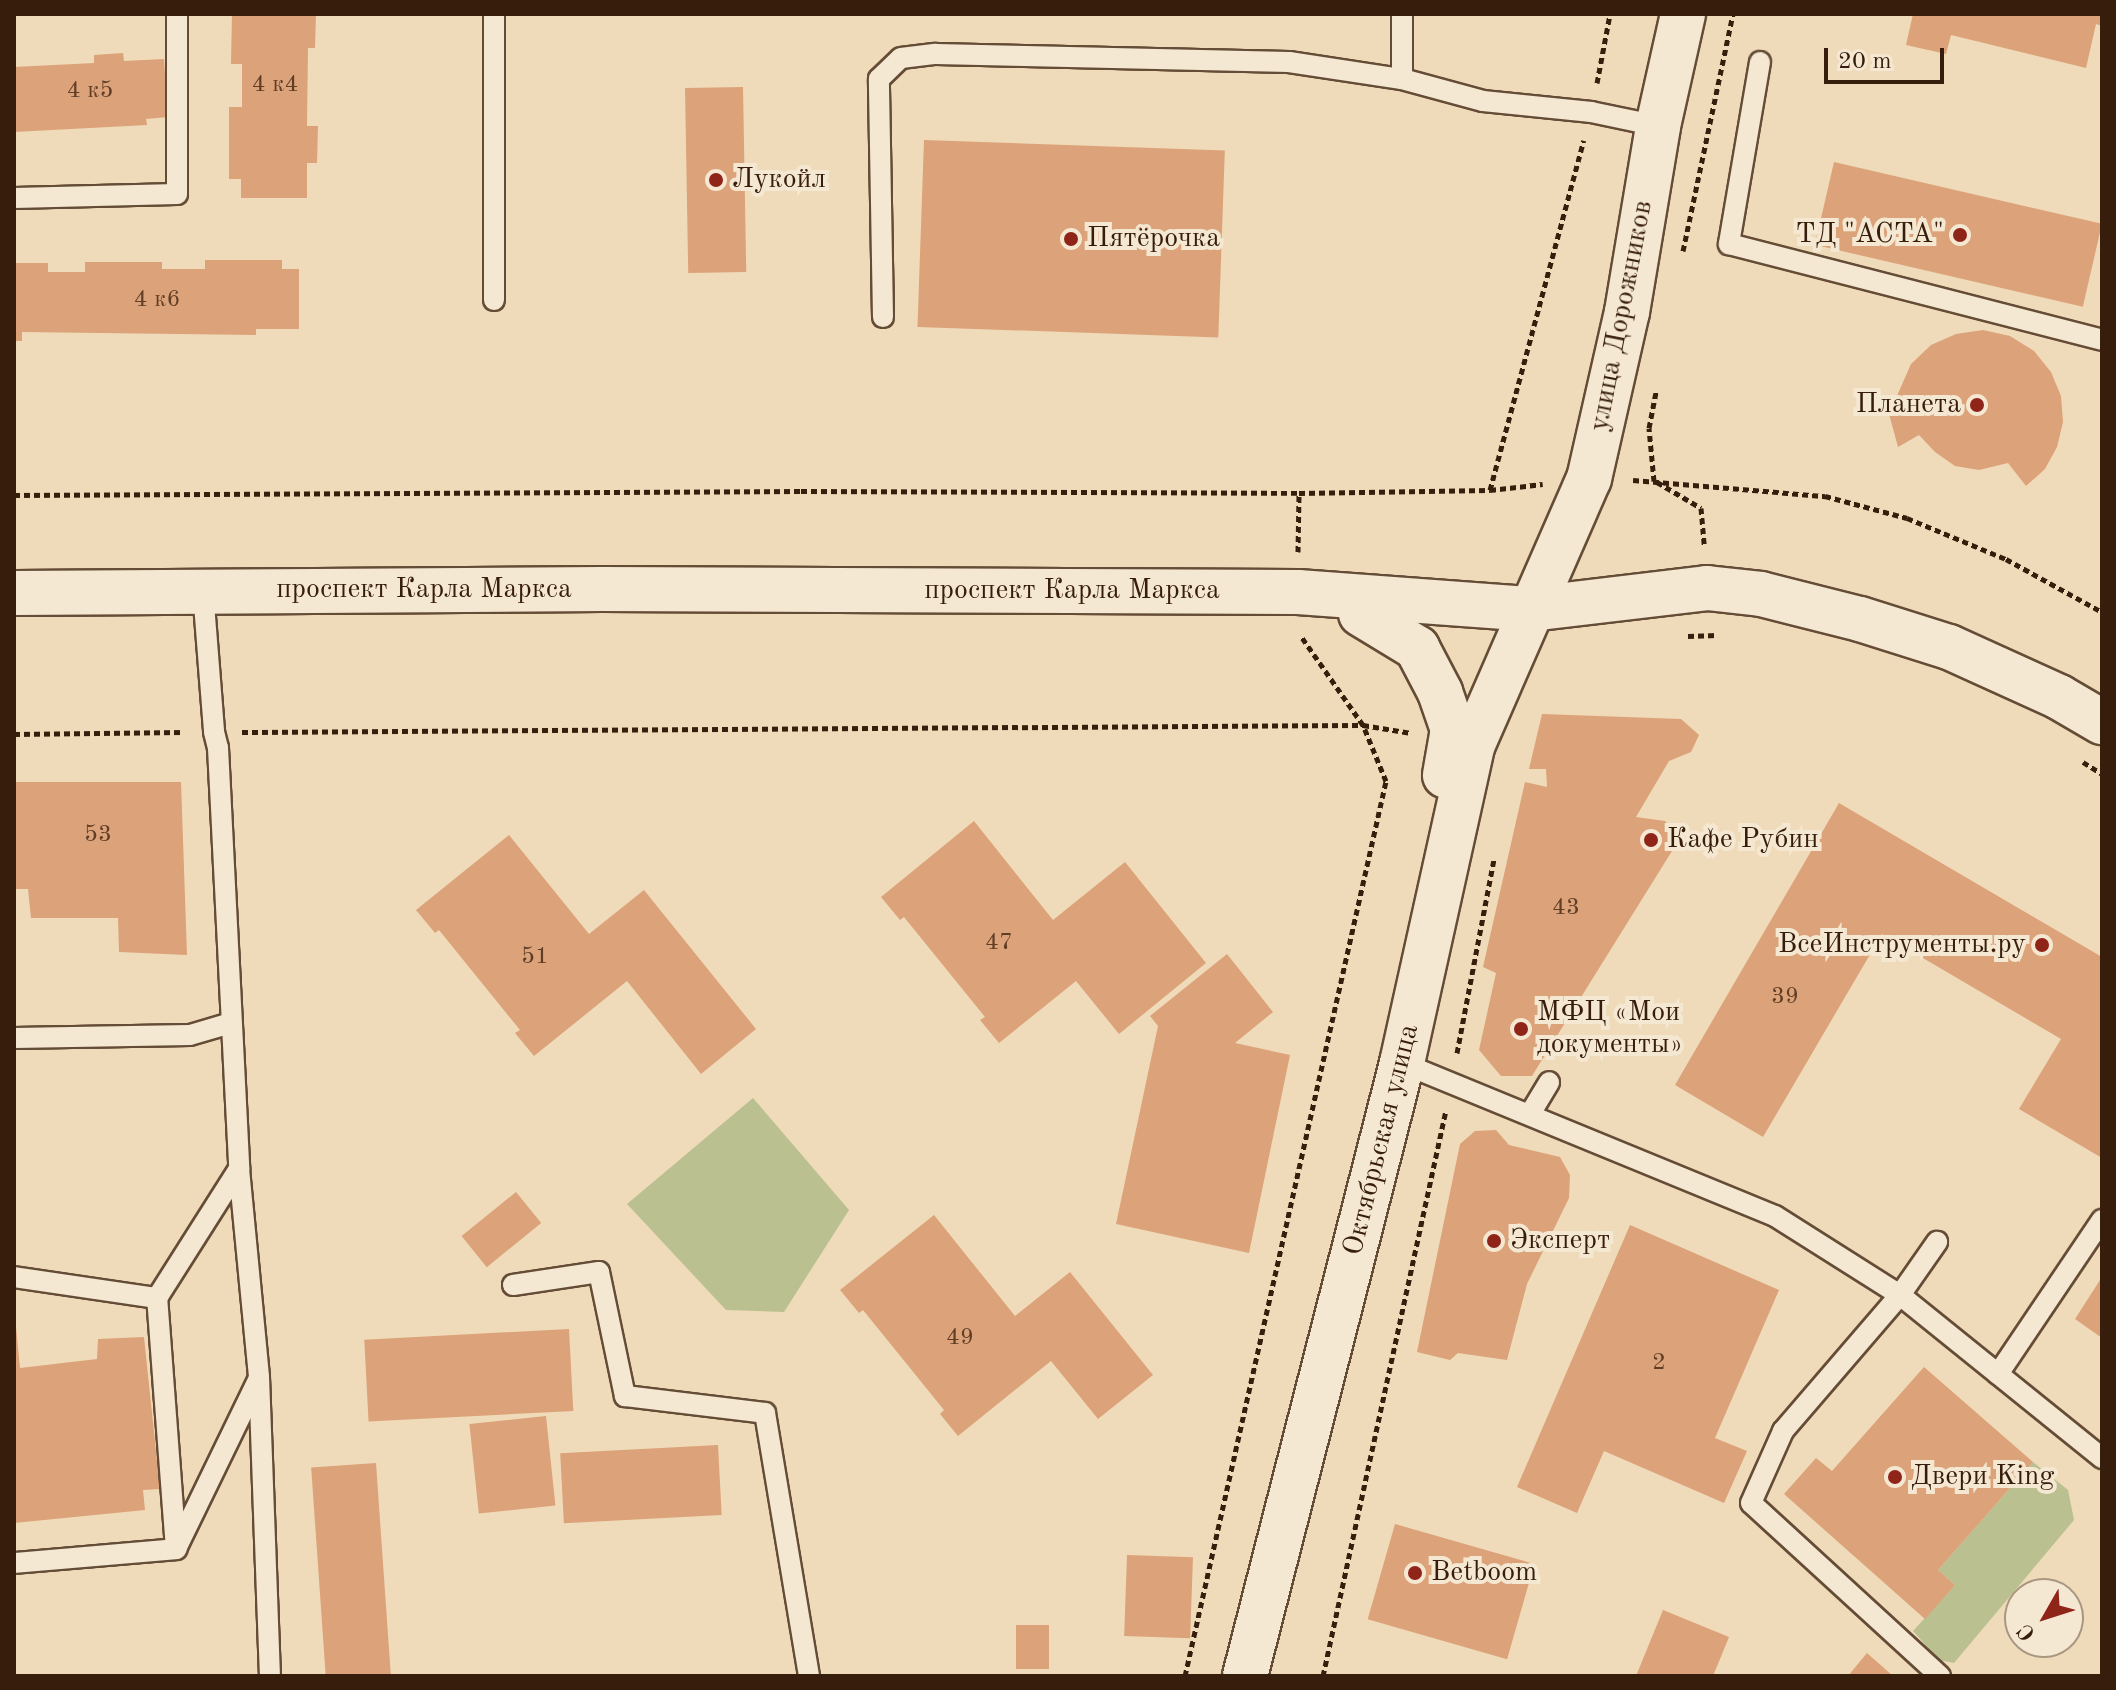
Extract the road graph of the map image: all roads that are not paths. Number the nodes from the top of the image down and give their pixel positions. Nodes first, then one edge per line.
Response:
1 (177, 14) edge
2 (494, 14) edge
3 (1402, 14) edge
4 (1683, 14) edge
5 (1760, 62) dead end
6 (1402, 79) junction
7 (1658, 126) junction
8 (14, 198) edge
9 (494, 300) dead end
10 (883, 317) dead end
11 (2102, 340) edge
12 (14, 593) edge
13 (204, 599) junction
14 (14, 608) edge
15 (1361, 614) junction
16 (1527, 618) junction
17 (2102, 722) edge
18 (2087, 746) edge
19 (231, 1023) junction
20 (14, 1038) edge
21 (1402, 1063) junction
22 (1549, 1082) dead end
23 (1530, 1114) junction
24 (239, 1169) junction
25 (2102, 1220) edge
26 (1937, 1242) dead end
27 (14, 1277) edge
28 (513, 1285) dead end
29 (1900, 1295) junction
30 (157, 1298) junction
31 (1998, 1374) junction
32 (259, 1377) junction
33 (2102, 1458) edge
34 (176, 1549) junction
35 (14, 1563) edge
36 (270, 1676) edge
37 (809, 1676) edge
38 (1219, 1676) edge
39 (1245, 1676) edge
40 (1940, 1676) edge

1 - 8 lane
2 - 9 lane
3 - 6 lane
4 - 7 main road, улица Дорожников
5 - 11 lane
6 - 7 lane
6 - 10 lane
7 - 16 main road, улица Дорожников
12 - 13 main road, проспект Карла Маркса
13 - 14 main road
13 - 15 main road
13 - 16 main road, проспект Карла Маркса
13 - 19 lane
15 - 16 main road
15 - 38 main road
16 - 17 main road, проспект Карла Маркса
16 - 18 main road
16 - 21 main road, Октябрьская улица
19 - 20 lane
19 - 24 lane
21 - 23 lane
21 - 39 main road, Октябрьская улица
22 - 23 lane
23 - 29 lane
24 - 30 lane
24 - 32 lane
25 - 31 lane
26 - 29 lane
27 - 30 lane
28 - 37 lane
29 - 31 lane
29 - 40 lane
30 - 34 lane
31 - 33 lane
32 - 34 lane
32 - 36 lane
34 - 35 lane

